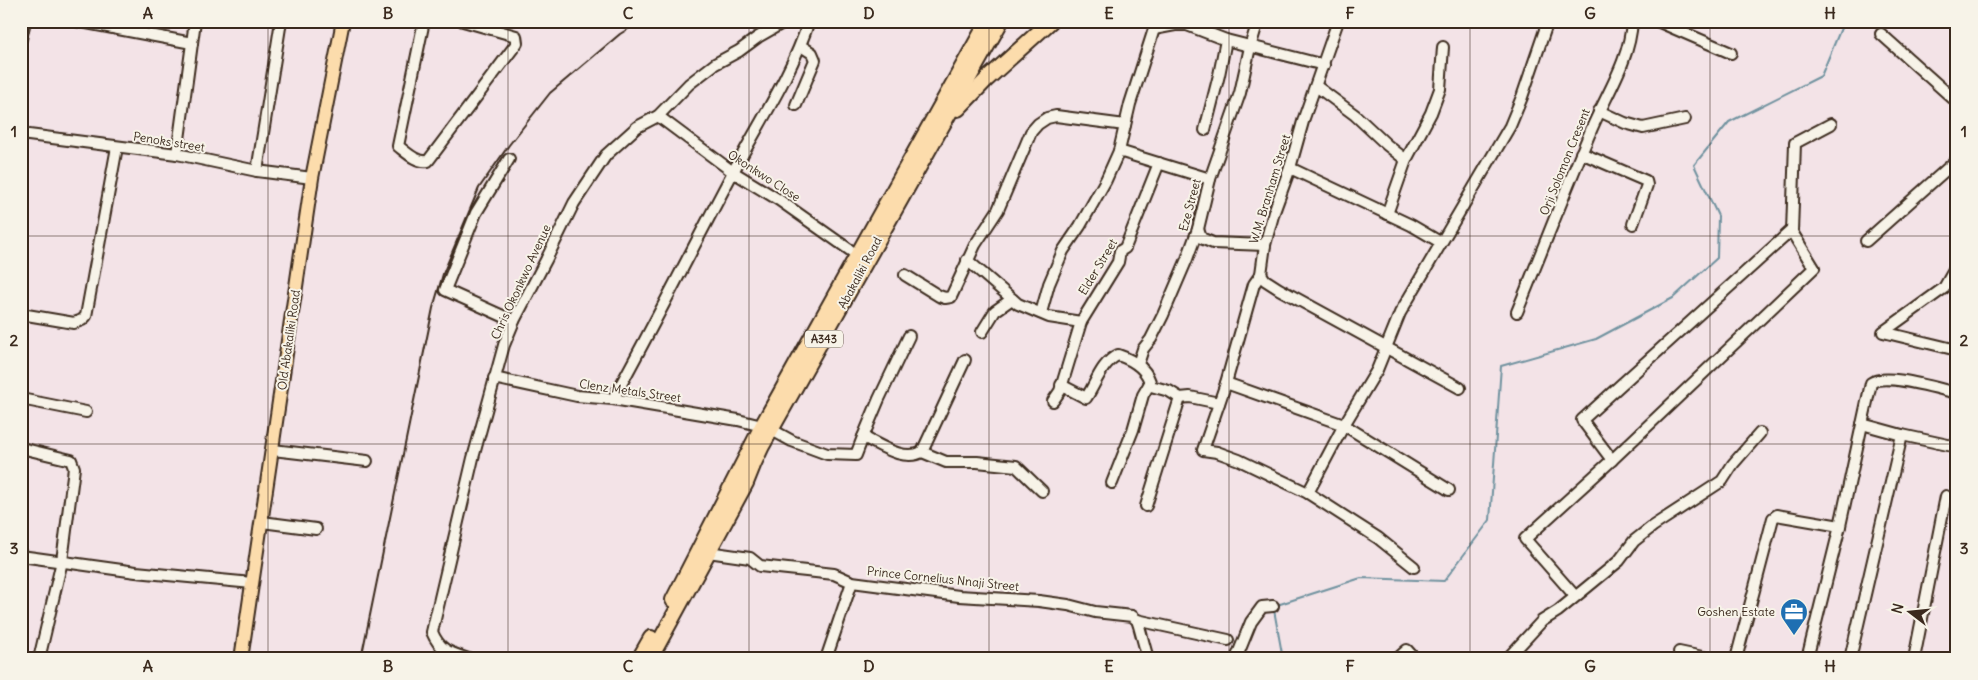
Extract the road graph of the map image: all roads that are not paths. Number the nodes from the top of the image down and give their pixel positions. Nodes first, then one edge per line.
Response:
1 (25, 21) edge
2 (76, 21) edge
3 (195, 21) edge
4 (281, 21) edge
5 (342, 21) edge
6 (424, 21) edge
7 (463, 21) edge
8 (786, 21) edge
9 (809, 21) edge
10 (983, 21) edge
11 (988, 21) edge
12 (1002, 21) edge
13 (1051, 21) edge
14 (1258, 21) edge
15 (1338, 21) edge
16 (1548, 21) edge
17 (1632, 21) edge
18 (1657, 21) edge
19 (1154, 25) edge
20 (1881, 34) dead end
21 (21, 39) edge
22 (1226, 40) junction
23 (192, 43) junction
24 (801, 46) junction
25 (974, 47) junction
26 (1250, 47) junction
27 (1443, 47) dead end
28 (1732, 52) dead end
29 (1324, 64) junction
30 (1316, 86) junction
31 (1957, 102) edge
32 (796, 106) dead end
33 (1599, 111) junction
34 (658, 116) junction
35 (1685, 119) dead end
36 (946, 120) junction
37 (1831, 124) dead end
38 (1125, 125) junction
39 (1205, 130) dead end
40 (21, 134) edge
41 (117, 147) junction
42 (1119, 151) junction
43 (1581, 153) junction
44 (177, 154) junction
45 (509, 159) dead end
46 (1406, 160) junction
47 (1957, 160) edge
48 (1159, 163) junction
49 (1290, 168) junction
50 (257, 171) junction
51 (733, 172) junction
52 (312, 178) junction
53 (1210, 179) junction
54 (1387, 214) junction
55 (1633, 224) dead end
56 (1198, 228) junction
57 (1792, 230) junction
58 (1866, 241) dead end
59 (1440, 242) junction
60 (1265, 245) junction
61 (857, 255) junction
62 (968, 260) junction
63 (1957, 265) edge
64 (1261, 274) junction
65 (904, 275) dead end
66 (1012, 299) junction
67 (1041, 312) junction
68 (1517, 312) dead end
69 (21, 314) edge
70 (514, 321) junction
71 (1081, 322) junction
72 (982, 332) dead end
73 (909, 336) dead end
74 (1386, 346) junction
75 (1957, 350) edge
76 (965, 360) dead end
77 (1138, 364) junction
78 (494, 378) junction
79 (1150, 383) junction
80 (1226, 383) junction
81 (1061, 384) junction
82 (1460, 388) dead end
83 (1957, 392) edge
84 (1180, 398) junction
85 (21, 399) edge
86 (613, 399) junction
87 (1053, 400) dead end
88 (1219, 403) junction
89 (86, 412) dead end
90 (1862, 424) junction
91 (1344, 425) junction
92 (767, 428) junction
93 (1760, 433) dead end
94 (1902, 435) junction
95 (864, 438) junction
96 (1957, 446) edge
97 (21, 448) edge
98 (273, 450) junction
99 (922, 452) junction
100 (1612, 460) junction
101 (367, 461) dead end
102 (1112, 483) dead end
103 (1449, 490) dead end
104 (1042, 491) dead end
105 (1308, 493) junction
106 (1946, 496) dead end
107 (1146, 506) dead end
108 (262, 522) junction
109 (1840, 526) junction
110 (316, 529) dead end
111 (708, 552) junction
112 (21, 556) edge
113 (62, 561) junction
114 (1414, 568) dead end
115 (852, 582) junction
116 (252, 583) junction
117 (1575, 596) junction
118 (1273, 606) dead end
119 (1137, 620) junction
120 (1228, 640) dead end
121 (1679, 652) dead end
122 (39, 659) edge
123 (241, 659) edge
124 (469, 659) edge
125 (639, 659) edge
126 (650, 659) edge
127 (826, 659) edge
128 (1148, 659) edge
129 (1236, 659) edge
130 (1397, 659) edge
131 (1415, 659) edge
132 (1507, 659) edge
133 (1712, 659) edge
134 (1736, 659) edge
135 (1807, 659) edge
136 (1850, 659) edge
137 (1914, 659) edge

1 - 21 street
2 - 23 street
3 - 23 street
4 - 50 street
5 - 52 main road, Old Abakaliki Road
6 - 7 street
8 - 34 street, Chris Okonkwo Avenue
9 - 24 street
10 - 25 highway
11 - 25 highway, Abakaliki Road / A343
12 - 36 highway, Abakaliki Road / A343
13 - 36 highway
14 - 26 street, Eze Street
15 - 29 street, W.M. Branham Street
16 - 59 street
17 - 33 street, Orji Solomon Cresent
18 - 28 street
19 - 22 street
19 - 38 street
20 - 31 street
22 - 26 street
22 - 39 street
23 - 44 street
24 - 32 street
24 - 51 street
25 - 61 highway, Abakaliki Road / A343
26 - 29 street
26 - 53 street, Eze Street
27 - 46 street
29 - 30 street, W.M. Branham Street
30 - 46 street
30 - 49 street, W.M. Branham Street
33 - 35 street
33 - 43 street, Orji Solomon Cresent
34 - 51 street, Okonkwo Close
34 - 70 street, Chris Okonkwo Avenue
36 - 92 highway, Abakaliki Road / A343
37 - 57 street
38 - 42 street
38 - 62 street
40 - 41 street, Penoks street
41 - 44 street, Penoks street
41 - 69 street
42 - 48 street
42 - 67 street
43 - 55 street
43 - 68 street, Orji Solomon Cresent
44 - 50 street, Penoks street
45 - 70 street
46 - 54 street
47 - 58 street
48 - 53 street
48 - 71 street, Elder Street
49 - 54 street
49 - 60 street, W.M. Branham Street
50 - 52 street, Penoks street
51 - 61 street, Okonkwo Close
51 - 86 street
52 - 98 main road, Old Abakaliki Road
53 - 56 street, Eze Street
54 - 59 street
56 - 60 street
56 - 77 street, Eze Street
57 - 100 street
57 - 100 street
59 - 74 street
60 - 64 street, W.M. Branham Street
61 - 92 highway, Abakaliki Road / A343
62 - 65 street
62 - 66 street
63 - 75 street
64 - 74 street
64 - 80 street, W.M. Branham Street
66 - 67 street
66 - 72 street
67 - 71 street
70 - 78 street, Chris Okonkwo Avenue
71 - 81 street, Elder Street
73 - 95 street
74 - 82 street
74 - 91 street
76 - 99 street
77 - 79 street
77 - 81 street
78 - 86 street, Clenz Metals Street
78 - 124 street, Chris Okonkwo Avenue
79 - 84 street
79 - 102 street
80 - 88 street, W.M. Branham Street
80 - 91 street
81 - 87 street, Elder Street
83 - 90 street
84 - 88 street
84 - 107 street
85 - 89 street
86 - 92 street, Clenz Metals Street
88 - 105 street, W.M. Branham Street
90 - 94 street
90 - 109 street
91 - 103 street
91 - 105 street
92 - 95 street, Clenz Metals Street
92 - 111 highway, Abakaliki Road / A343
92 - 125 highway, Abakaliki Road / A343
93 - 117 street
94 - 96 street
94 - 136 street
95 - 99 street
97 - 113 street
98 - 101 street
98 - 108 main road, Old Abakaliki Road
99 - 104 street
100 - 117 street
105 - 114 street
106 - 137 street
108 - 110 street
108 - 116 main road, Old Abakaliki Road
109 - 134 street
109 - 135 street
111 - 115 street, Prince Cornelius Nnaji Street
111 - 126 highway, Abakaliki Road / A343
112 - 113 street
113 - 116 street
113 - 122 street
115 - 119 street, Prince Cornelius Nnaji Street
115 - 127 street
116 - 123 main road, Old Abakaliki Road
117 - 132 street
118 - 129 street
119 - 120 street, Prince Cornelius Nnaji Street
119 - 128 street
121 - 133 street
130 - 131 street

